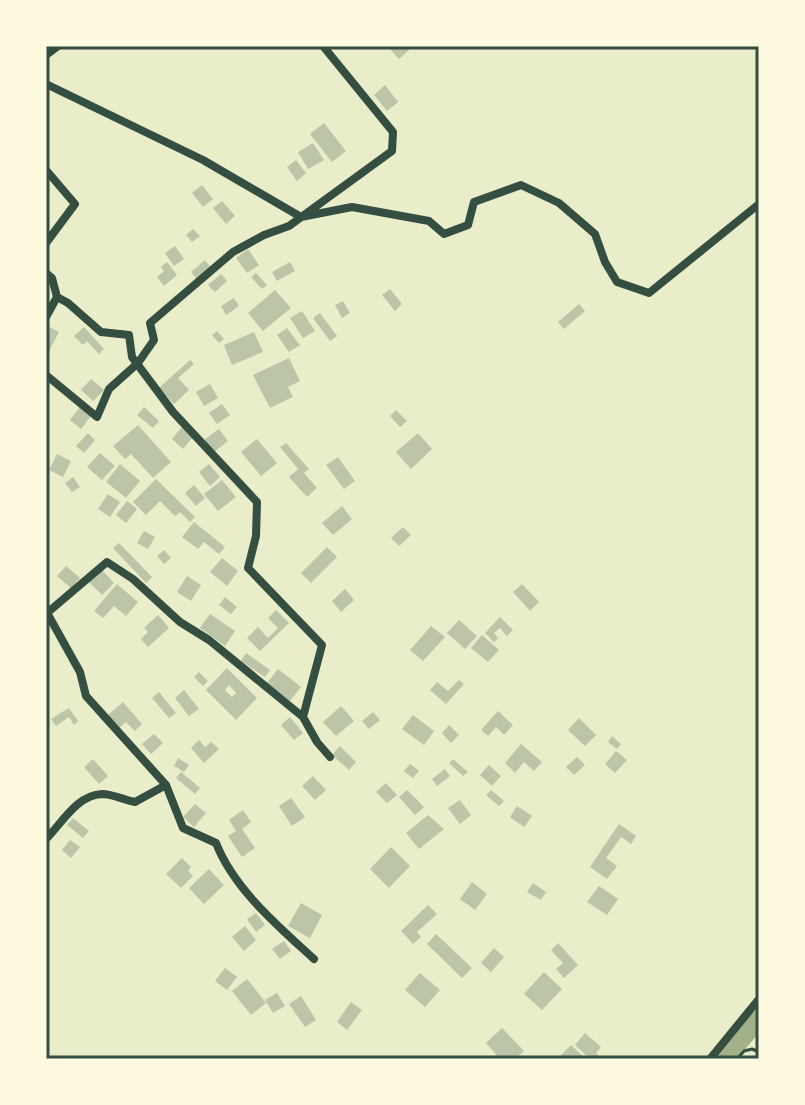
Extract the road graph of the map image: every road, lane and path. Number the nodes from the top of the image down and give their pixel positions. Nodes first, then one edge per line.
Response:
1 (58, 46) edge
2 (323, 46) edge
3 (46, 55) edge
4 (46, 84) edge
5 (46, 170) edge
6 (759, 204) edge
7 (301, 217) junction
8 (46, 243) edge
9 (46, 273) edge
10 (57, 297) junction
11 (46, 317) edge
12 (138, 363) junction
13 (46, 375) edge
14 (47, 612) edge
15 (303, 717) junction
16 (330, 757) dead end
17 (166, 785) junction
18 (46, 839) edge
19 (314, 959) dead end
20 (759, 999) edge
21 (759, 1052) edge
22 (710, 1059) edge
23 (737, 1059) edge

1 - 3 street
2 - 7 street
4 - 7 street
5 - 8 street
6 - 7 street
7 - 12 street
9 - 10 street
10 - 11 street
10 - 12 street
12 - 13 street
12 - 15 street
14 - 15 street
14 - 17 street
15 - 16 street
17 - 18 street
17 - 19 street
20 - 22 street
21 - 23 path

